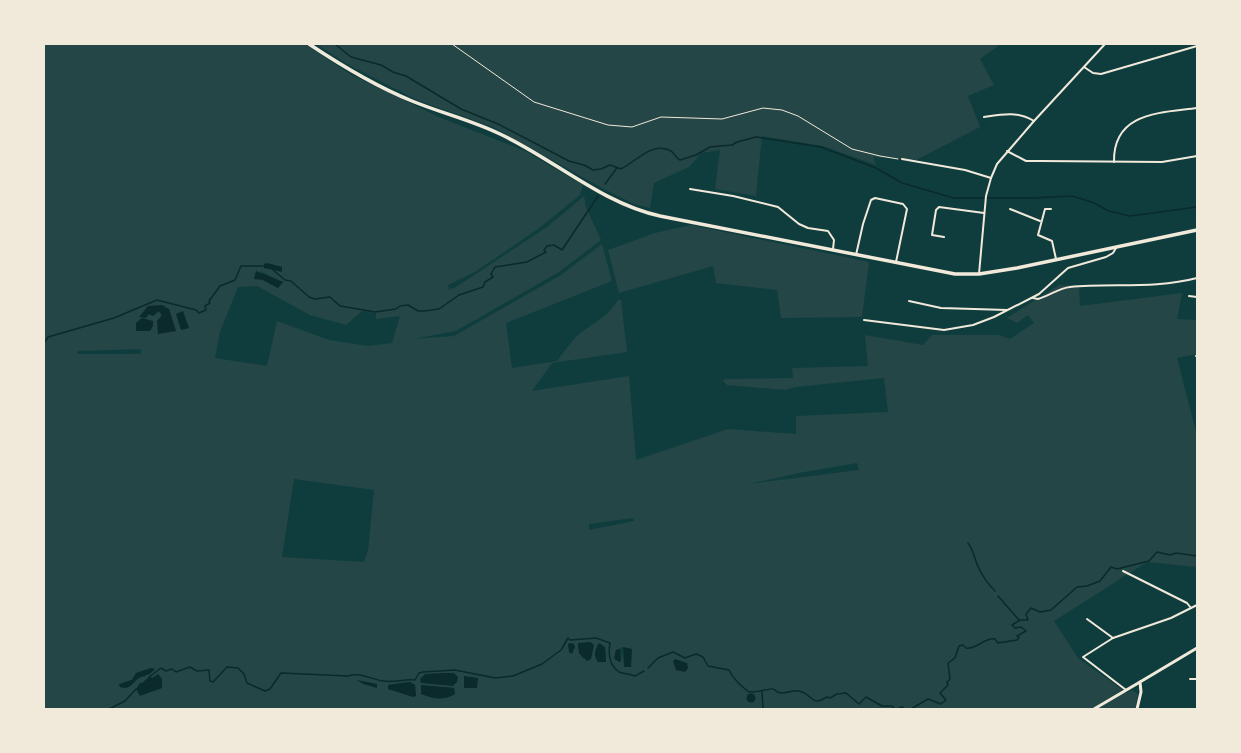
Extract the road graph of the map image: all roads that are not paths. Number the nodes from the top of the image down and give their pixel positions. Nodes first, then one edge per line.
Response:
1 (309, 44) edge
2 (1105, 44) edge
3 (1197, 46) edge
4 (1084, 67) junction
5 (1197, 108) edge
6 (984, 117) dead end
7 (1034, 121) junction
8 (1007, 151) junction
9 (1197, 156) edge
10 (902, 159) road end
11 (1114, 162) junction
12 (991, 178) junction
13 (690, 190) dead end
14 (1010, 209) dead end
15 (1051, 209) dead end
16 (984, 213) junction
17 (1040, 221) junction
18 (1197, 230) edge
19 (944, 237) dead end
20 (1116, 248) junction
21 (833, 249) junction
22 (856, 255) junction
23 (1056, 260) junction
24 (896, 262) junction
25 (979, 274) junction
26 (1197, 278) edge
27 (1189, 296) dead end
28 (1197, 297) edge
29 (1032, 298) junction
30 (910, 301) dead end
31 (1008, 310) junction
32 (864, 320) dead end
33 (1123, 571) dead end
34 (1197, 605) edge
35 (1191, 608) junction
36 (1087, 619) dead end
37 (1113, 638) junction
38 (1197, 648) edge
39 (1190, 679) dead end
40 (1197, 679) edge
41 (1140, 682) junction
42 (1127, 690) junction
43 (1094, 709) edge
44 (1137, 709) edge

1 - 21 main road
2 - 4 street
3 - 4 street
4 - 7 street
5 - 11 street
6 - 7 street
7 - 8 street
8 - 11 street
8 - 12 street
9 - 11 street
10 - 12 street
12 - 16 street
13 - 21 street
14 - 17 street
15 - 17 street
16 - 19 street
16 - 25 street
17 - 23 street
18 - 20 main road
20 - 23 main road
20 - 29 street
21 - 22 main road
22 - 24 main road
22 - 24 street
23 - 25 main road
24 - 25 main road
26 - 29 street
27 - 28 street
29 - 31 street
30 - 31 street
31 - 32 street
33 - 35 street
34 - 35 street
35 - 37 street
36 - 37 street
37 - 42 street
38 - 41 main road
39 - 40 street
41 - 42 main road
41 - 44 main road
42 - 43 main road

